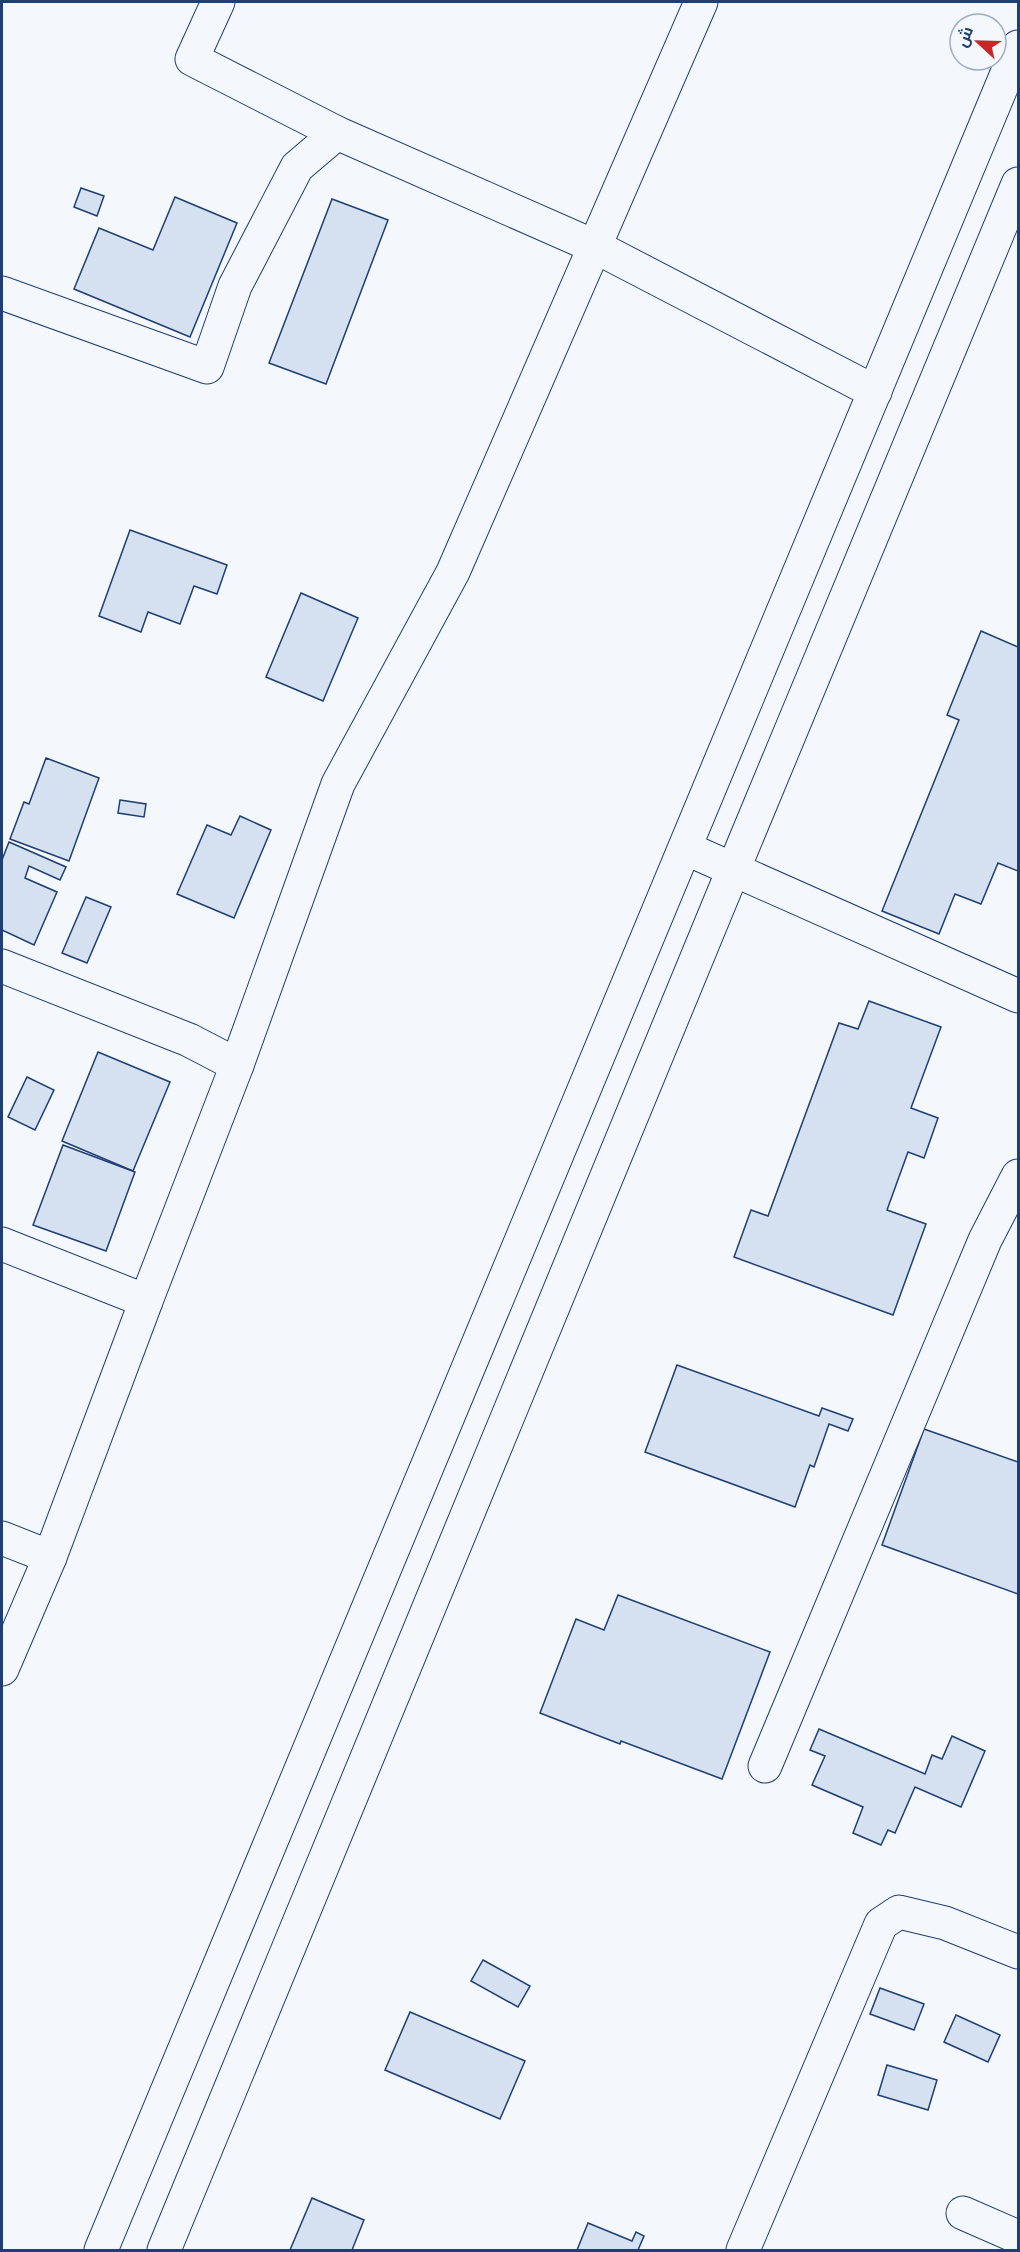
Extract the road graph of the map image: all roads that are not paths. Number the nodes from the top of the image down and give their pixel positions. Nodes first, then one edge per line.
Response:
1 (218, 2) edge
2 (701, 2) edge
3 (1018, 47) edge
4 (337, 133) junction
5 (1018, 184) edge
6 (596, 246) junction
7 (2, 293) edge
8 (875, 392) junction
9 (685, 848) junction
10 (734, 869) junction
11 (2, 966) edge
12 (1018, 996) edge
13 (237, 1065) junction
14 (1018, 1176) edge
15 (2, 1244) edge
16 (146, 1301) junction
17 (2, 1538) edge
18 (50, 1557) junction
19 (2, 1669) edge
20 (765, 1766) dead end
21 (1018, 1952) edge
22 (963, 2213) dead end
23 (1018, 2237) edge
24 (101, 2250) edge
25 (164, 2250) edge
26 (743, 2250) edge

1 - 4 street
2 - 6 street
3 - 8 street
4 - 6 street
4 - 7 street
5 - 10 street
6 - 8 street
6 - 13 street
8 - 9 street
9 - 10 street
9 - 24 street
10 - 12 street
10 - 25 street
11 - 13 street
13 - 16 street
14 - 20 street
15 - 16 street
16 - 18 street
17 - 18 street
18 - 19 street
21 - 26 street
22 - 23 street

